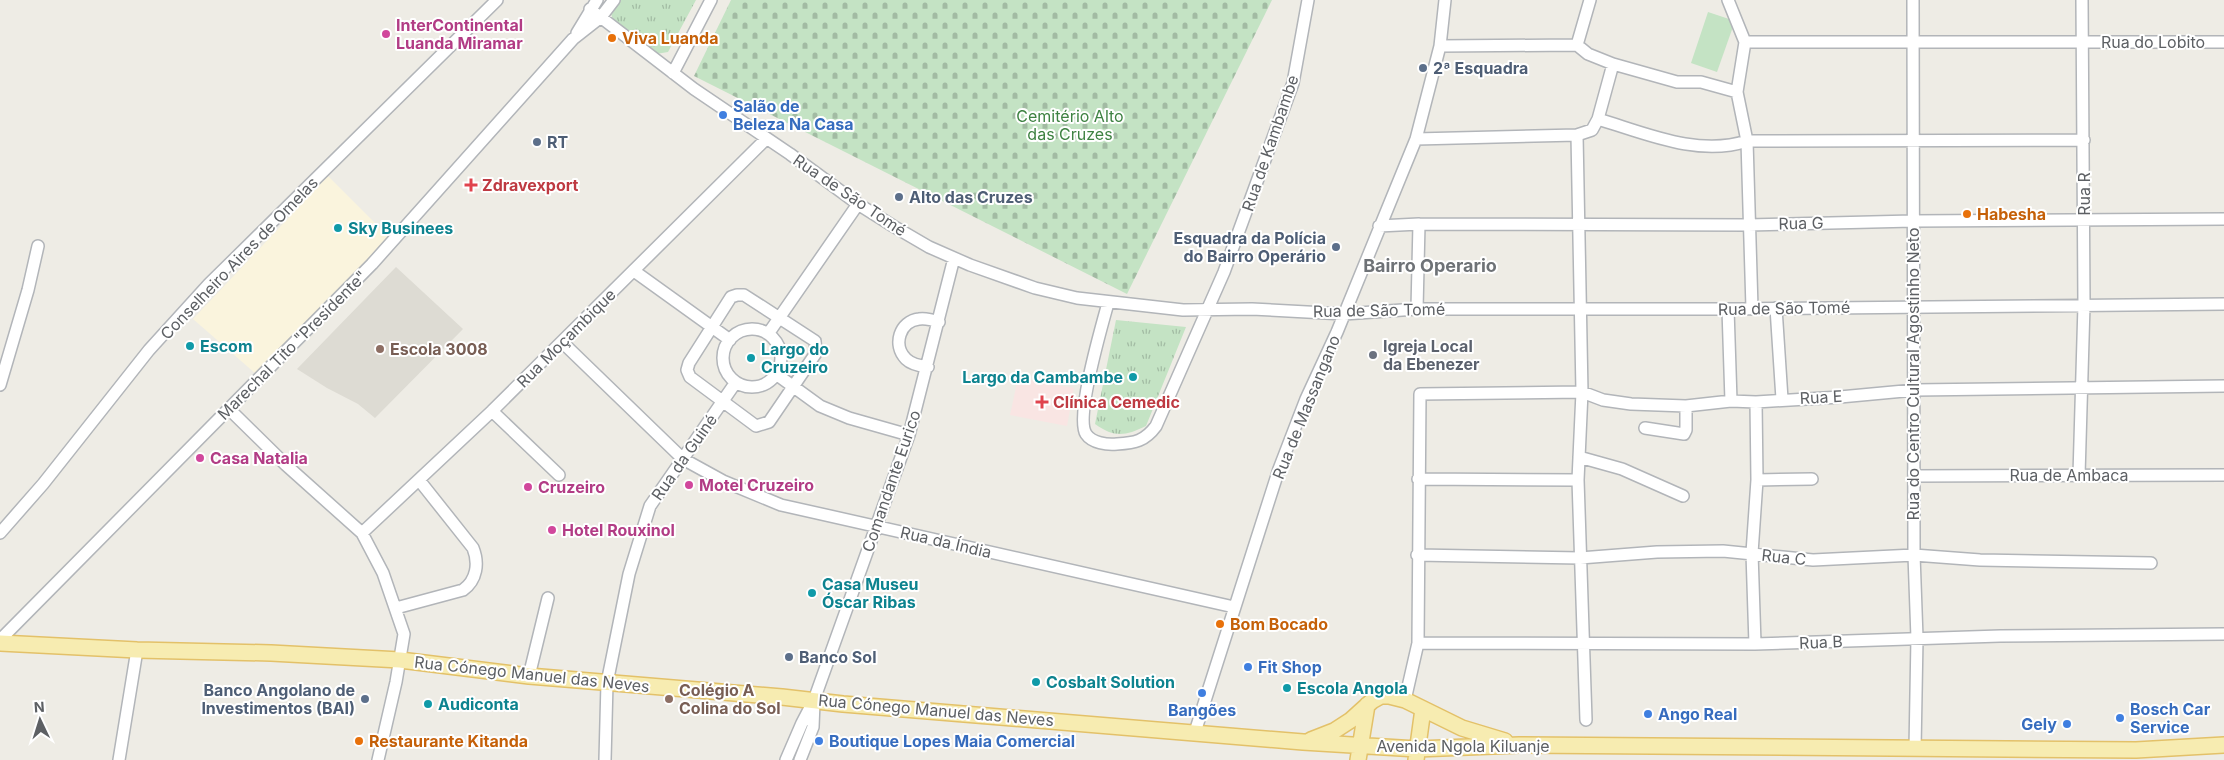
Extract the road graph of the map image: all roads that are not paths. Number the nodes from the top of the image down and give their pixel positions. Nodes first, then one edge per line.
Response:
1 (497, 0) edge
2 (614, 0) edge
3 (711, 0) edge
4 (1308, 0) edge
5 (1445, 0) edge
6 (1590, 0) edge
7 (1728, 0) edge
8 (1913, 0) edge
9 (2082, 0) edge
10 (594, 4) edge
11 (601, 17) junction
12 (573, 39) junction
13 (1745, 42) junction
14 (1913, 42) junction
15 (2083, 42) junction
16 (2224, 42) edge
17 (1577, 45) junction
18 (1440, 46) junction
19 (1613, 64) junction
20 (673, 73) junction
21 (1737, 92) junction
22 (1598, 120) junction
23 (1577, 135) junction
24 (766, 138) junction
25 (1416, 138) junction
26 (1912, 139) junction
27 (2084, 140) junction
28 (1747, 141) junction
29 (858, 204) junction
30 (2224, 219) edge
31 (2084, 220) junction
32 (1913, 221) junction
33 (1580, 223) junction
34 (1419, 224) junction
35 (1748, 225) junction
36 (1379, 226) junction
37 (38, 246) dead end
38 (954, 258) junction
39 (634, 271) junction
40 (1108, 302) junction
41 (2224, 304) edge
42 (2084, 305) junction
43 (1914, 306) junction
44 (1581, 308) junction
45 (1752, 308) junction
46 (1776, 308) junction
47 (1417, 309) junction
48 (1728, 309) junction
49 (1206, 310) junction
50 (1344, 314) junction
51 (780, 318) junction
52 (939, 322) junction
53 (712, 328) junction
54 (768, 334) junction
55 (730, 340) junction
56 (562, 342) junction
57 (928, 367) junction
58 (776, 374) junction
59 (736, 382) junction
60 (0, 385) edge
61 (793, 386) junction
62 (2224, 386) edge
63 (2081, 387) junction
64 (1915, 390) junction
65 (1582, 392) junction
66 (1782, 399) junction
67 (1731, 401) junction
68 (722, 402) junction
69 (1756, 402) junction
70 (1686, 406) junction
71 (228, 409) junction
72 (492, 411) junction
73 (1645, 428) dead end
74 (909, 435) junction
75 (1579, 457) junction
76 (683, 459) junction
77 (559, 475) dead end
78 (2080, 475) junction
79 (2224, 475) edge
80 (1914, 476) junction
81 (1418, 479) junction
82 (1812, 479) dead end
83 (419, 480) junction
84 (1578, 480) junction
85 (1757, 480) junction
86 (1683, 496) dead end
87 (876, 526) junction
88 (0, 533) edge
89 (362, 533) junction
90 (1752, 553) junction
91 (1417, 555) junction
92 (1914, 555) junction
93 (1580, 558) junction
94 (2151, 564) dead end
95 (548, 598) dead end
96 (1234, 607) junction
97 (396, 608) junction
98 (2224, 634) edge
99 (1917, 638) junction
100 (0, 641) edge
101 (1583, 642) junction
102 (1418, 644) junction
103 (1754, 644) junction
104 (137, 650) junction
105 (400, 660) junction
106 (529, 676) junction
107 (608, 683) junction
108 (814, 700) junction
109 (1405, 700) junction
110 (1367, 705) junction
111 (1423, 709) junction
112 (1586, 720) dead end
113 (1195, 732) junction
114 (1303, 742) junction
115 (1519, 745) junction
116 (2224, 745) edge
117 (1915, 749) junction
118 (1359, 752) edge
119 (1416, 754) edge
120 (1836, 754) edge
121 (2135, 755) edge
122 (119, 760) edge
123 (378, 760) edge
124 (605, 760) edge
125 (786, 760) edge
126 (800, 760) edge

1 - 88 street, Conselheiro Aires de Omelas
2 - 11 street, Marechal Tito "Presidente"
3 - 20 street
4 - 49 street, Rua de Kambambe
5 - 18 street, Rua de Massangano
6 - 17 street
7 - 13 street
8 - 14 street, Rua do Centro Cultural Agostinho Neto
9 - 15 street, Rua R
10 - 11 street, Rua de São Tomé
10 - 12 street, Marechal Tito "Presidente"
11 - 12 street, Marechal Tito "Presidente"
11 - 20 street, Rua de São Tomé
12 - 71 street, Marechal Tito "Presidente"
13 - 14 street, Rua do Lobito
13 - 21 street
14 - 15 street, Rua do Lobito
14 - 26 street, Rua do Centro Cultural Agostinho Neto
15 - 16 street, Rua do Lobito
15 - 27 street, Rua R
17 - 18 street
17 - 19 street
18 - 25 street, Rua de Massangano
19 - 21 street
19 - 22 street
20 - 24 street, Rua de São Tomé
21 - 28 street
22 - 23 street
22 - 28 street
23 - 25 street
23 - 33 street
24 - 29 street, Rua de São Tomé
24 - 39 street, Rua Moçambique
25 - 36 street, Rua de Massangano
26 - 27 street
26 - 28 street
26 - 32 street, Rua do Centro Cultural Agostinho Neto
27 - 31 street, Rua R
28 - 35 street
29 - 38 street, Rua de São Tomé
29 - 51 street
30 - 31 street, Rua G
31 - 32 street, Rua G
31 - 42 street, Rua R
32 - 35 street, Rua G
32 - 43 street, Rua do Centro Cultural Agostinho Neto
33 - 34 street, Rua G
33 - 35 street, Rua G
33 - 44 street
34 - 36 street, Rua G
34 - 47 street
35 - 45 street
36 - 50 street, Rua de Massangano
37 - 60 street
38 - 40 street, Rua de São Tomé
38 - 52 street, Comandante Eurico
39 - 53 street
39 - 56 street, Rua Moçambique
40 - 49 street, Rua de São Tomé
40 - 49 street, Rua de Kambambe
41 - 42 street, Rua de São Tomé
42 - 43 street, Rua de São Tomé
42 - 63 street, Rua R
43 - 46 street, Rua de São Tomé
43 - 64 street, Rua do Centro Cultural Agostinho Neto
44 - 47 street, Rua de São Tomé
44 - 48 street, Rua de São Tomé
44 - 65 street
45 - 46 street, Rua de São Tomé
45 - 48 street, Rua de São Tomé
46 - 66 street
47 - 50 street, Rua de São Tomé
48 - 67 street
49 - 50 street, Rua de São Tomé
50 - 96 street, Rua de Massangano
51 - 53 street
51 - 54 street
51 - 61 street
52 - 57 street, Comandante Eurico
52 - 57 street
53 - 55 street
53 - 68 street
54 - 55 street
54 - 58 street
55 - 59 street
56 - 72 street, Rua Moçambique
56 - 76 street, Rua da Índia
57 - 74 street, Comandante Eurico
58 - 59 street
58 - 61 street
59 - 68 street, Rua da Guiné
61 - 68 street
61 - 74 street
62 - 63 street, Rua E
63 - 64 street, Rua E
63 - 78 street, Rua R
64 - 66 street, Rua E
64 - 80 street, Rua do Centro Cultural Agostinho Neto
65 - 70 street, Rua E
65 - 75 street
65 - 81 street, Rua E
66 - 69 street, Rua E
67 - 69 street, Rua E
67 - 70 street, Rua E
68 - 76 street, Rua da Guiné
69 - 85 street
70 - 73 street
71 - 89 street
71 - 100 street, Marechal Tito "Presidente"
72 - 77 street
72 - 83 street, Rua Moçambique
74 - 87 street, Comandante Eurico
75 - 84 street
75 - 86 street
76 - 87 street, Rua da Índia
76 - 107 street, Rua da Guiné
78 - 79 street, Rua de Ambaca
78 - 80 street, Rua de Ambaca
80 - 92 street, Rua do Centro Cultural Agostinho Neto
81 - 84 street
81 - 91 street
82 - 85 street
83 - 89 street, Rua Moçambique
83 - 97 street
84 - 93 street
85 - 90 street
87 - 96 street, Rua da Índia
87 - 108 street, Comandante Eurico
89 - 97 street
90 - 92 street, Rua C
90 - 93 street, Rua C
90 - 103 street
91 - 93 street, Rua C
91 - 102 street
92 - 94 street, Rua C
92 - 99 street, Rua do Centro Cultural Agostinho Neto
93 - 101 street
95 - 106 street
96 - 113 street, Rua de Massangano
97 - 105 street
98 - 99 street, Rua B
99 - 103 street, Rua B
99 - 117 street, Rua do Centro Cultural Agostinho Neto
100 - 104 main road, Rua Cónego Manuel das Neves
101 - 102 street, Rua B
101 - 103 street, Rua B
101 - 112 street
102 - 109 street
104 - 105 main road, Rua Cónego Manuel das Neves
104 - 122 street
105 - 106 main road, Rua Cónego Manuel das Neves
105 - 123 street
106 - 107 main road, Rua Cónego Manuel das Neves
107 - 108 main road, Rua Cónego Manuel das Neves
107 - 124 street, Rua da Guiné
108 - 113 main road, Rua Cónego Manuel das Neves
108 - 125 street, Comandante Eurico
108 - 126 street, Comandante Eurico
109 - 110 main road
109 - 111 main road
110 - 114 main road
110 - 118 main road
111 - 115 main road
111 - 119 main road
113 - 114 main road, Rua Cónego Manuel das Neves
114 - 118 main road, Avenida Ngola Kiluanje
115 - 119 main road, Avenida Ngola Kiluanje
115 - 120 main road, Avenida Ngola Kiluanje
116 - 121 main road, Avenida Ngola Kiluanje
117 - 120 main road, Avenida Ngola Kiluanje
117 - 121 main road, Avenida Ngola Kiluanje
118 - 119 main road, Avenida Ngola Kiluanje

